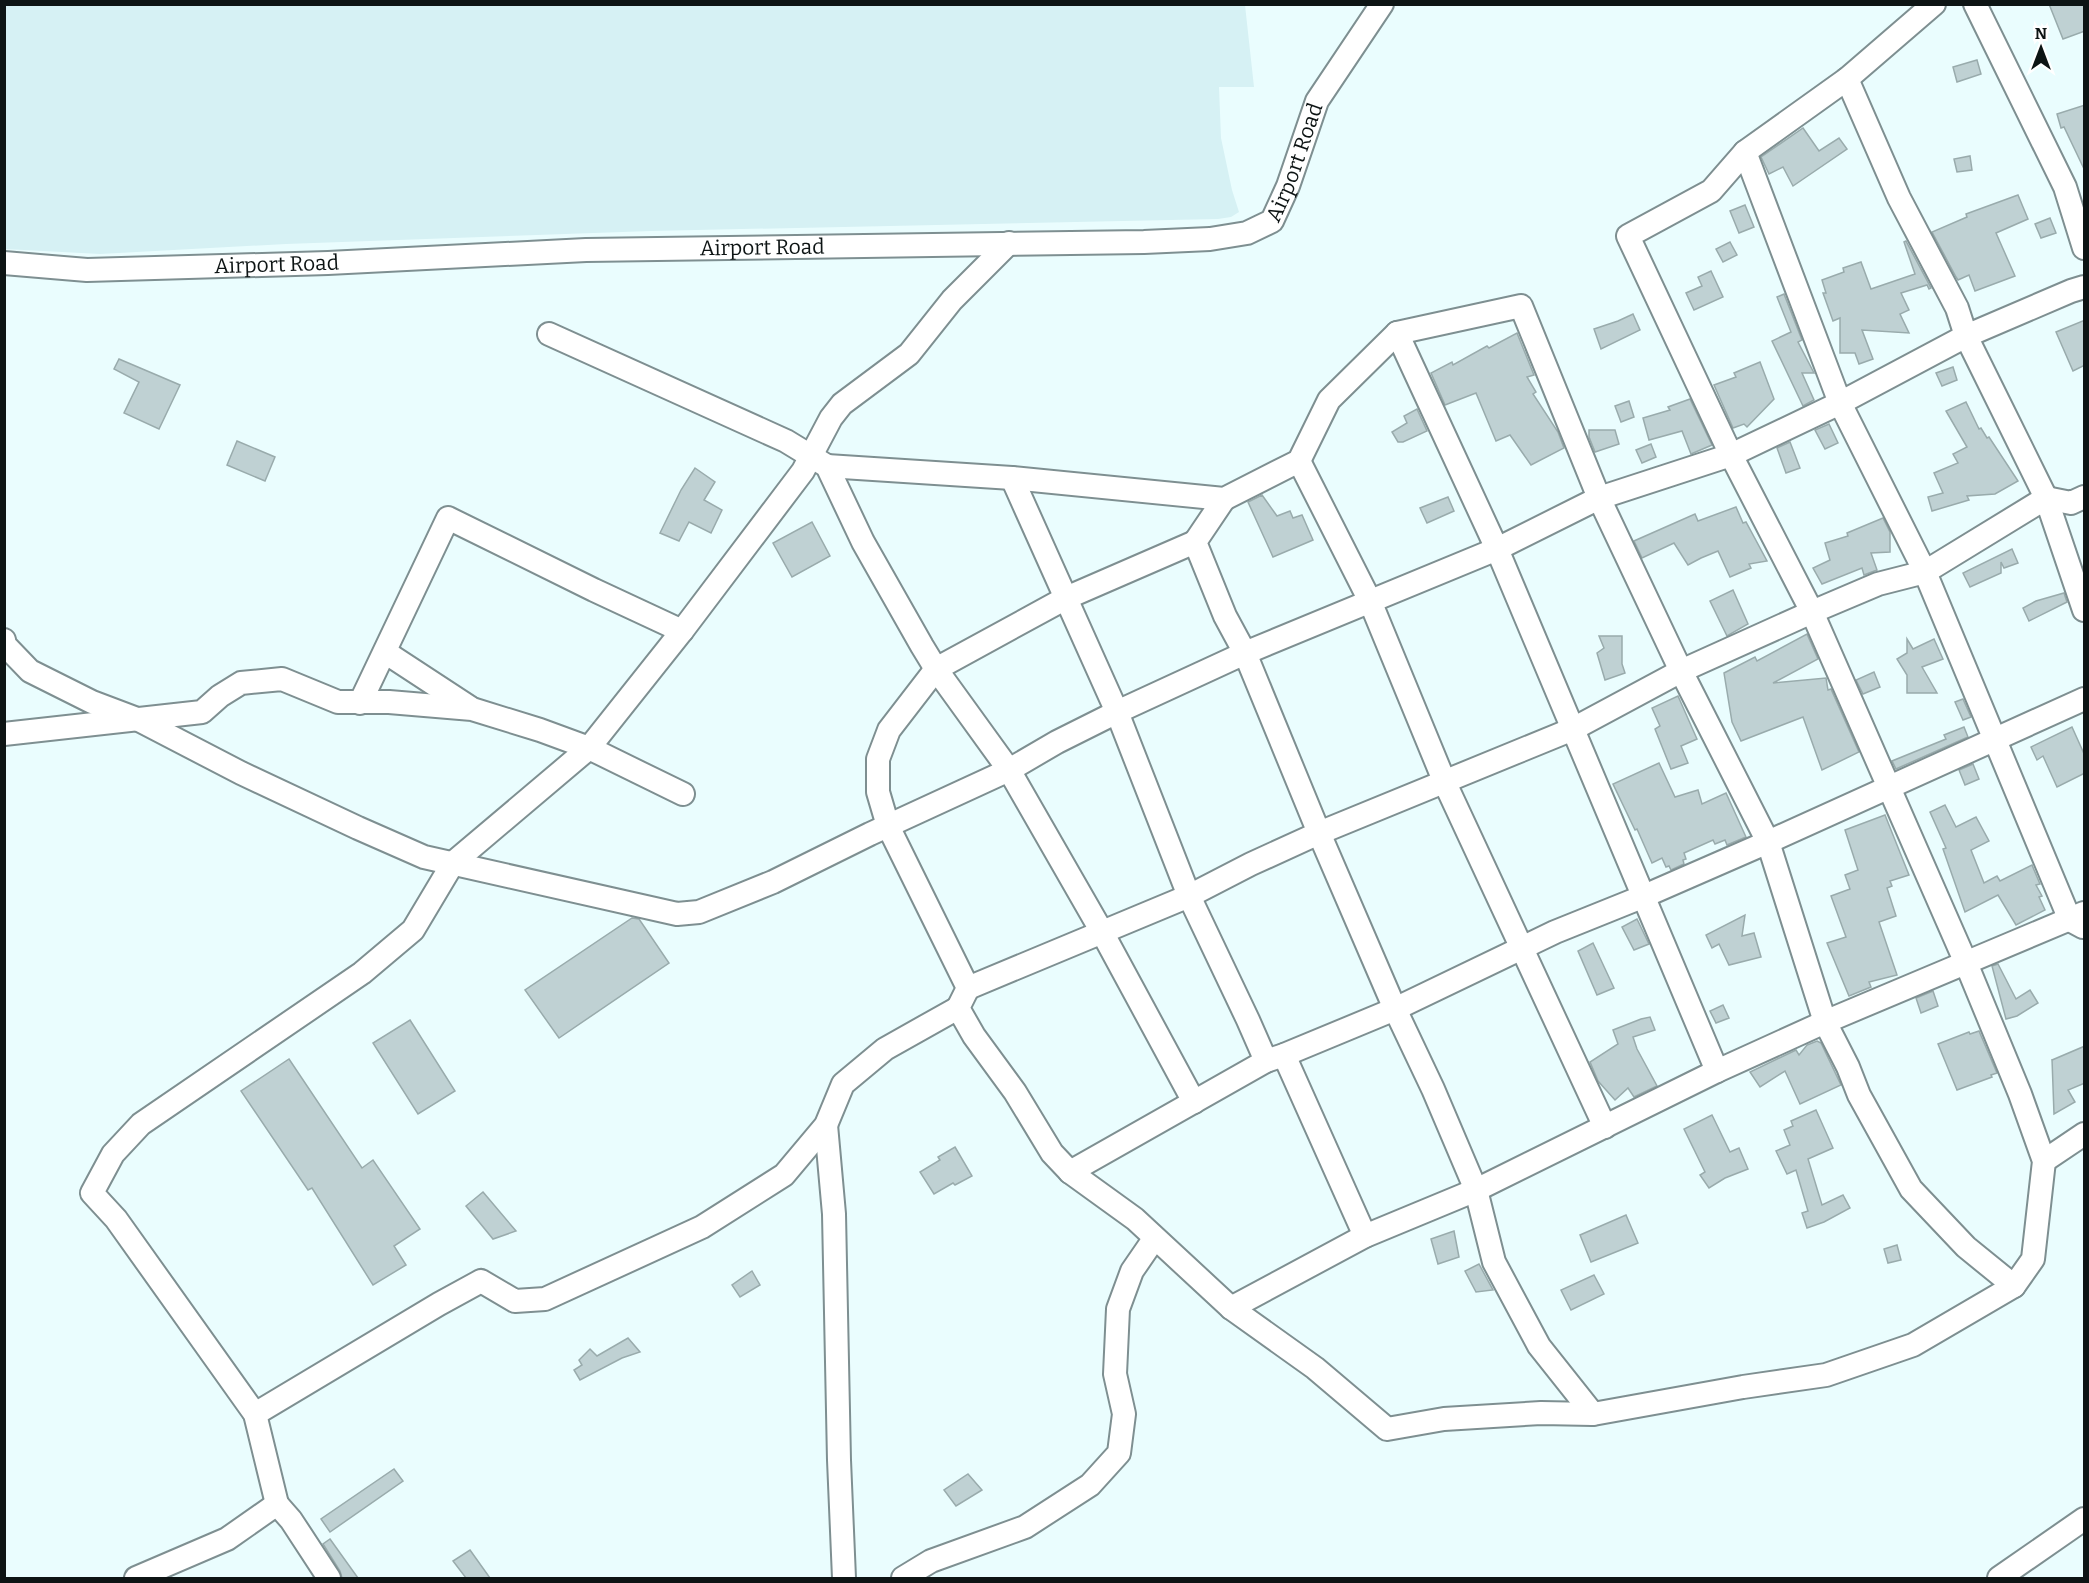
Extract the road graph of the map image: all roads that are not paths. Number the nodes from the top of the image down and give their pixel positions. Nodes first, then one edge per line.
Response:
1 (1382, 4) edge
2 (1934, 4) edge
3 (1975, 4) edge
4 (1847, 80) junction
5 (1745, 152) junction
6 (1009, 243) junction
7 (2085, 248) edge
8 (4, 263) edge
9 (2085, 287) edge
10 (1397, 333) junction
11 (549, 334) dead end
12 (1966, 336) junction
13 (1840, 403) junction
14 (1731, 455) junction
15 (820, 460) junction
16 (1299, 461) junction
17 (1012, 478) junction
18 (1599, 498) junction
19 (2046, 498) junction
20 (2085, 498) edge
21 (1224, 499) junction
22 (1195, 542) junction
23 (1497, 549) junction
24 (1925, 572) junction
25 (1066, 598) junction
26 (1370, 601) junction
27 (2085, 610) edge
28 (1812, 612) junction
29 (682, 631) junction
30 (4, 640) edge
31 (385, 652) junction
32 (1245, 653) junction
33 (936, 669) junction
34 (1681, 670) junction
35 (2085, 699) edge
36 (360, 703) junction
37 (472, 709) junction
38 (1117, 712) junction
39 (137, 719) junction
40 (1573, 729) junction
41 (4, 734) edge
42 (1995, 740) junction
43 (589, 748) junction
44 (1009, 770) junction
45 (1445, 783) junction
46 (1888, 788) junction
47 (683, 794) dead end
48 (888, 826) junction
49 (1319, 833) junction
50 (1768, 842) junction
51 (453, 863) junction
52 (1189, 896) junction
53 (1642, 897) junction
54 (2080, 920) edge
55 (1102, 932) junction
56 (1523, 949) junction
57 (1966, 963) junction
58 (968, 987) junction
59 (958, 1008) junction
60 (1395, 1009) junction
61 (1825, 1022) junction
62 (1275, 1058) junction
63 (1717, 1071) junction
64 (1194, 1102) junction
65 (826, 1125) junction
66 (1605, 1126) junction
67 (2085, 1134) edge
68 (2044, 1161) junction
69 (1070, 1172) junction
70 (1476, 1190) junction
71 (1365, 1236) junction
72 (1154, 1239) junction
73 (2014, 1286) junction
74 (1231, 1308) junction
75 (255, 1414) junction
76 (1593, 1414) junction
77 (277, 1504) junction
78 (2085, 1519) edge
79 (136, 1578) edge
80 (329, 1578) edge
81 (844, 1578) edge
82 (903, 1578) edge
83 (1999, 1578) edge

1 - 6 street, Airport Road
2 - 4 street
3 - 7 street
4 - 5 street
4 - 12 street
5 - 13 street
5 - 14 street
6 - 8 street, Airport Road
6 - 15 street
9 - 12 street
10 - 16 street
10 - 18 street
10 - 23 street
11 - 15 street
12 - 13 street
12 - 19 street
13 - 14 street
13 - 24 street
14 - 18 street
14 - 28 street
15 - 17 street
15 - 29 street
15 - 33 street
16 - 21 street
16 - 26 street
17 - 21 street
17 - 25 street
18 - 23 street
18 - 34 street
19 - 20 street
19 - 24 street
19 - 27 street
21 - 22 street
22 - 25 street
22 - 32 street
23 - 26 street
23 - 40 street
24 - 28 street
24 - 42 street
25 - 33 street
25 - 38 street
26 - 32 street
26 - 45 street
28 - 34 street
28 - 46 street
29 - 31 street
29 - 43 street
30 - 39 street
31 - 36 street
31 - 37 street
32 - 38 street
32 - 49 street
33 - 44 street
33 - 48 street
34 - 40 street
34 - 50 street
35 - 42 street
36 - 37 street
36 - 39 street
37 - 43 street
38 - 44 street
38 - 52 street
39 - 41 street
39 - 51 street
40 - 45 street
40 - 53 street
42 - 46 street
42 - 54 street
43 - 47 street
43 - 51 street
44 - 48 street
44 - 55 street
45 - 49 street
45 - 56 street
46 - 50 street
46 - 57 street
48 - 51 street
48 - 58 street
49 - 52 street
49 - 60 street
50 - 53 street
50 - 61 street
51 - 75 street
52 - 55 street
52 - 62 street
53 - 56 street
53 - 63 street
54 - 57 street
55 - 58 street
55 - 64 street
56 - 60 street
56 - 66 street
57 - 61 street
57 - 68 street
58 - 59 street
59 - 65 street
59 - 69 street
60 - 62 street
60 - 70 street
61 - 63 street
61 - 73 street
62 - 64 street
62 - 71 street
63 - 66 street
64 - 69 street
65 - 75 street
65 - 81 street
66 - 70 street
67 - 68 street
68 - 73 street
69 - 72 street
70 - 71 street
70 - 76 street
71 - 74 street
72 - 74 street
72 - 82 street
73 - 76 street
74 - 76 street
75 - 77 street
77 - 79 street
77 - 80 street
78 - 83 street

